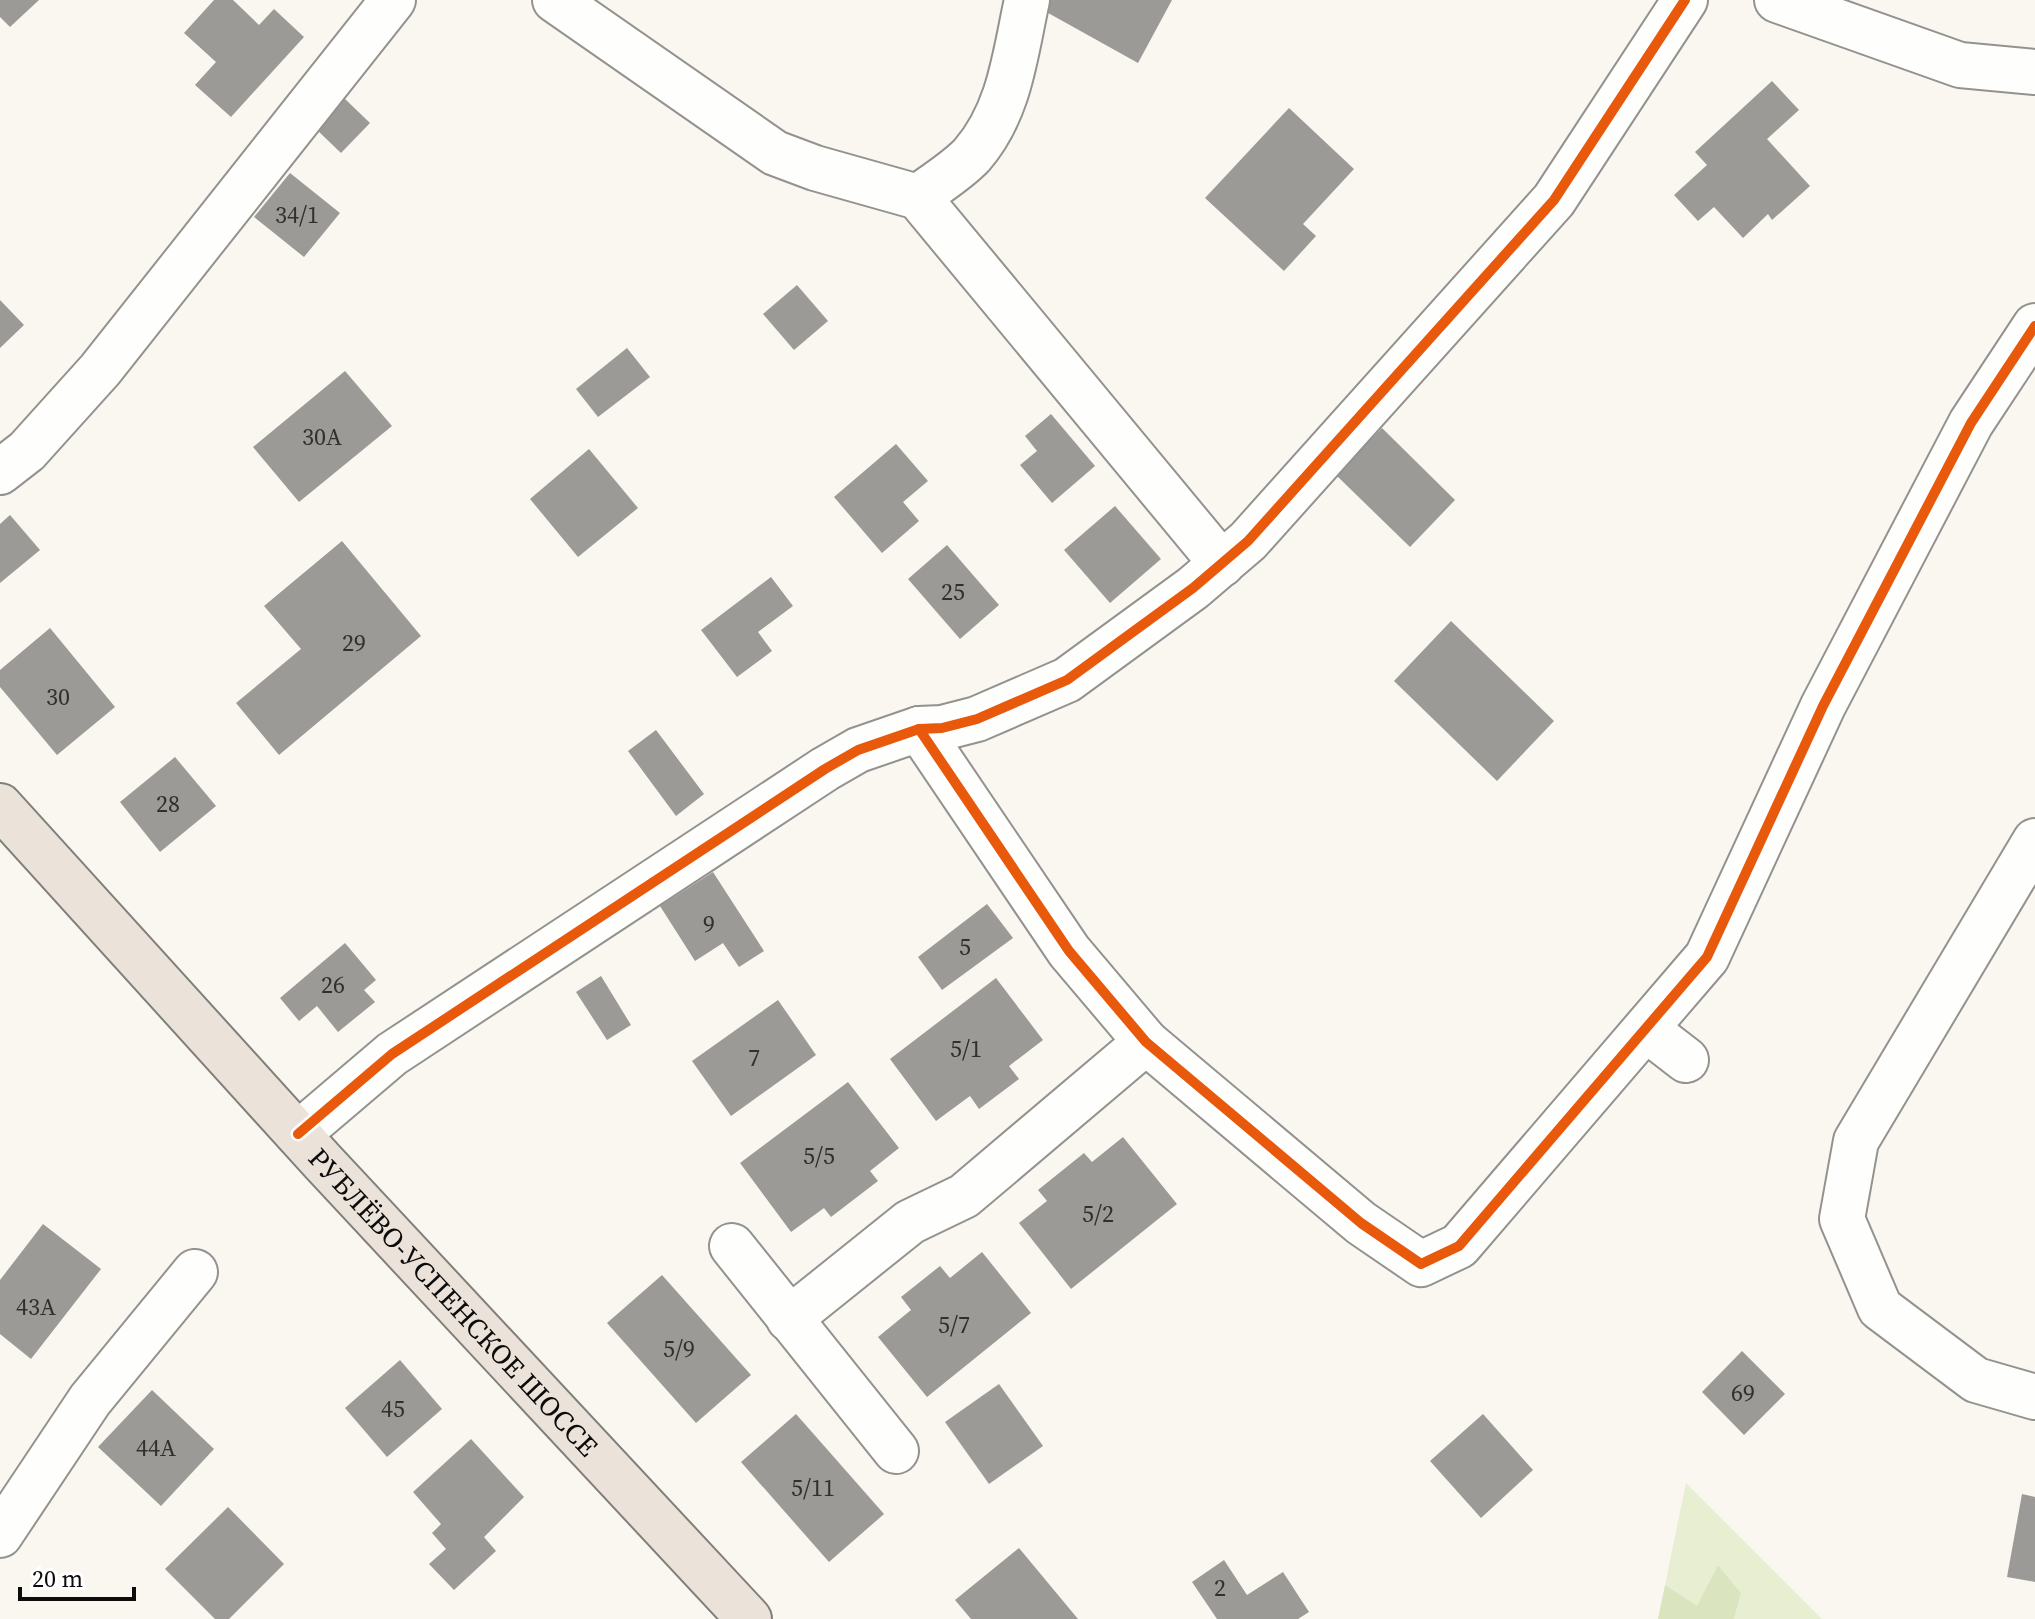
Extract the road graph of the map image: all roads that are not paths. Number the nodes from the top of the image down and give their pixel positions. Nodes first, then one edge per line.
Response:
1 (393, 0) edge
2 (555, 0) edge
3 (1027, 0) edge
4 (1685, 0) edge
5 (1777, 0) edge
6 (2035, 72) edge
7 (918, 197) junction
8 (2035, 326) edge
9 (0, 472) edge
10 (1222, 564) junction
11 (919, 729) junction
12 (0, 806) edge
13 (2035, 841) edge
14 (1646, 1029) junction
15 (1146, 1042) junction
16 (1686, 1060) dead end
17 (298, 1134) junction
18 (732, 1246) dead end
19 (195, 1272) dead end
20 (789, 1319) junction
21 (2035, 1397) edge
22 (896, 1451) dead end
23 (0, 1535) edge
24 (749, 1619) edge

1 - 9 street
2 - 7 street
3 - 7 street
4 - 10 street
5 - 6 street
7 - 10 street
8 - 14 street
10 - 11 street
11 - 15 street
11 - 17 street
12 - 17 main road, РУБЛЁВО-УСПЕНСКОЕ ШОССЕ
13 - 21 street
14 - 15 street
14 - 16 street
15 - 20 street
17 - 24 main road, РУБЛЁВО-УСПЕНСКОЕ ШОССЕ
18 - 20 street
19 - 23 street
20 - 22 street

